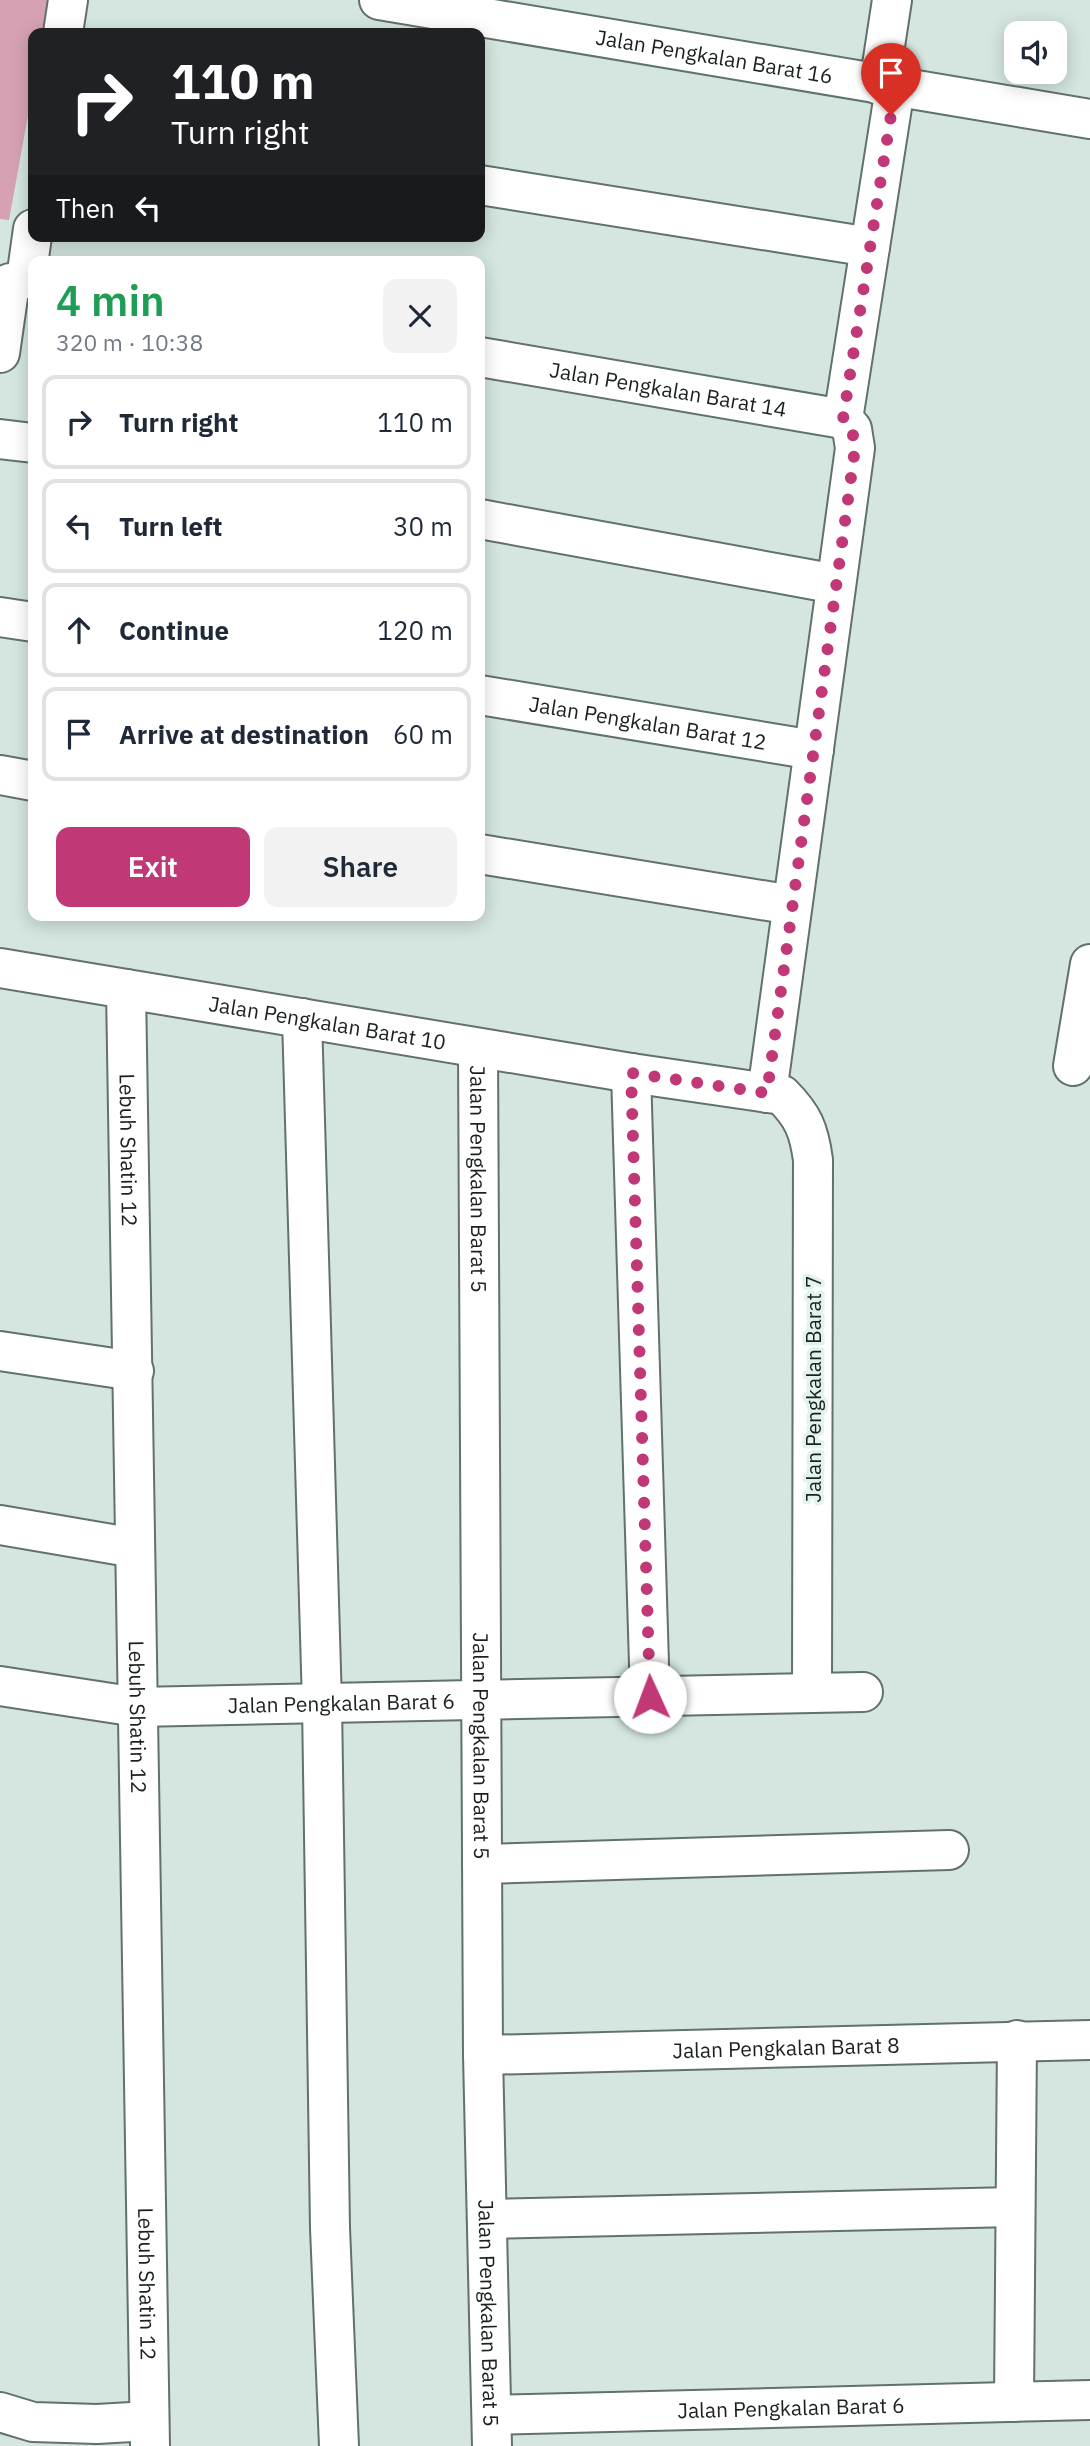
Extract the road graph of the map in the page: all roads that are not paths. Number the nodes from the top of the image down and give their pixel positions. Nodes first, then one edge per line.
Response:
1 (68, 0) edge
2 (379, 0) edge
3 (892, 0) edge
4 (64, 28) edge
5 (887, 87) junction
6 (1090, 119) edge
7 (485, 186) edge
8 (29, 242) edge
9 (870, 247) junction
10 (17, 281) edge
11 (0, 353) edge
12 (485, 358) edge
13 (847, 424) junction
14 (0, 439) edge
15 (28, 442) edge
16 (485, 520) edge
17 (836, 584) junction
18 (0, 617) edge
19 (28, 621) edge
20 (485, 696) edge
21 (814, 750) junction
22 (0, 775) edge
23 (28, 780) edge
24 (485, 855) edge
25 (792, 905) junction
26 (1090, 964) edge
27 (0, 968) edge
28 (127, 989) junction
29 (302, 1018) junction
30 (478, 1048) junction
31 (1073, 1066) dead end
32 (631, 1073) junction
33 (774, 1094) junction
34 (0, 1351) edge
35 (134, 1371) junction
36 (0, 1525) edge
37 (135, 1548) junction
38 (0, 1686) edge
39 (863, 1692) dead end
40 (812, 1693) junction
41 (650, 1697) junction
42 (481, 1700) junction
43 (321, 1703) junction
44 (136, 1707) junction
45 (949, 1850) dead end
46 (482, 1864) junction
47 (1017, 2040) junction
48 (1090, 2040) edge
49 (483, 2055) junction
50 (1014, 2207) junction
51 (487, 2219) junction
52 (1090, 2400) edge
53 (1014, 2402) junction
54 (0, 2412) edge
55 (492, 2430) edge
56 (150, 2433) edge
57 (338, 2446) edge

1 - 4 street
2 - 5 street, Jalan Pengkalan Barat 16
3 - 5 street
5 - 6 street, Jalan Pengkalan Barat 16
5 - 9 street
7 - 9 street
8 - 10 street
9 - 13 street
10 - 11 street
12 - 13 street, Jalan Pengkalan Barat 14
13 - 17 street
14 - 15 street
16 - 17 street
17 - 21 street
18 - 19 street
20 - 21 street, Jalan Pengkalan Barat 12
21 - 25 street
22 - 23 street
24 - 25 street
25 - 33 street
26 - 31 street
27 - 28 street, Jalan Pengkalan Barat 10
28 - 29 street, Jalan Pengkalan Barat 10
28 - 35 street, Lebuh Shatin 12
29 - 30 street, Jalan Pengkalan Barat 10
29 - 43 street
30 - 32 street, Jalan Pengkalan Barat 10
30 - 42 street, Jalan Pengkalan Barat 5
32 - 33 street, Jalan Pengkalan Barat 10
32 - 41 street
33 - 40 street, Jalan Pengkalan Barat 7
34 - 35 street
35 - 37 street, Lebuh Shatin 12
36 - 37 street
37 - 44 street, Lebuh Shatin 12
38 - 44 street, Jalan Pengkalan Barat 6
39 - 40 street, Jalan Pengkalan Barat 6
40 - 41 street, Jalan Pengkalan Barat 6
41 - 42 street, Jalan Pengkalan Barat 6
42 - 43 street, Jalan Pengkalan Barat 6
42 - 46 street, Jalan Pengkalan Barat 5
43 - 44 street, Jalan Pengkalan Barat 6
43 - 57 street
44 - 56 street, Lebuh Shatin 12
45 - 46 street
46 - 49 street, Jalan Pengkalan Barat 5
47 - 48 street, Jalan Pengkalan Barat 8
47 - 49 street, Jalan Pengkalan Barat 8
47 - 50 street
49 - 51 street, Jalan Pengkalan Barat 5
50 - 51 street
50 - 53 street
51 - 55 street, Jalan Pengkalan Barat 5
52 - 53 street, Jalan Pengkalan Barat 6
53 - 55 street, Jalan Pengkalan Barat 6
54 - 56 street

